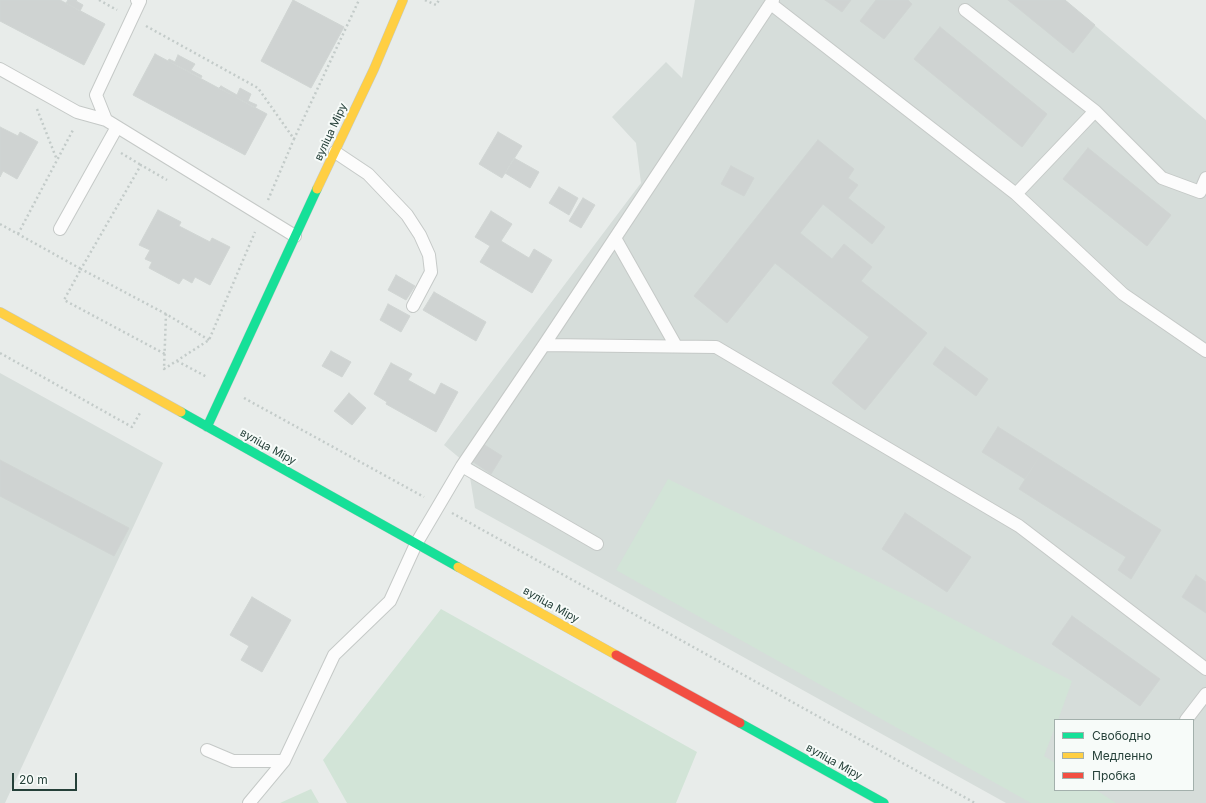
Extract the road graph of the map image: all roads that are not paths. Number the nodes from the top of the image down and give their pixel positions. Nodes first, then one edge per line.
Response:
1 (137, 0) edge
2 (403, 0) edge
3 (772, 2) edge
4 (965, 10) dead end
5 (0, 69) edge
6 (1095, 111) junction
7 (106, 120) junction
8 (117, 127) junction
9 (334, 152) junction
10 (1206, 178) edge
11 (1016, 194) junction
12 (60, 229) dead end
13 (295, 236) junction
14 (615, 238) junction
15 (413, 306) dead end
16 (0, 312) edge
17 (544, 345) junction
18 (676, 346) junction
19 (1206, 351) edge
20 (207, 427) junction
21 (462, 466) junction
22 (416, 544) junction
23 (597, 544) dead end
24 (1206, 669) edge
25 (1206, 694) edge
26 (1187, 719) edge
27 (207, 750) dead end
28 (284, 761) junction
29 (249, 803) edge
30 (884, 803) edge

1 - 7 lane
2 - 9 main road, вуліца Міру
3 - 11 lane
3 - 14 lane
4 - 6 lane
5 - 7 lane
6 - 10 lane
6 - 11 lane
7 - 8 lane
8 - 12 lane
8 - 13 lane
9 - 13 main road, вуліца Міру
9 - 15 lane
11 - 19 lane
13 - 20 main road, вуліца Міру
14 - 17 lane
14 - 18 lane
16 - 20 main road, вуліца Міру
17 - 18 lane
17 - 21 lane
18 - 24 lane
20 - 22 main road, вуліца Міру
21 - 22 lane
21 - 23 lane
22 - 28 lane
22 - 30 main road, вуліца Міру
25 - 26 lane
27 - 28 lane
28 - 29 lane

